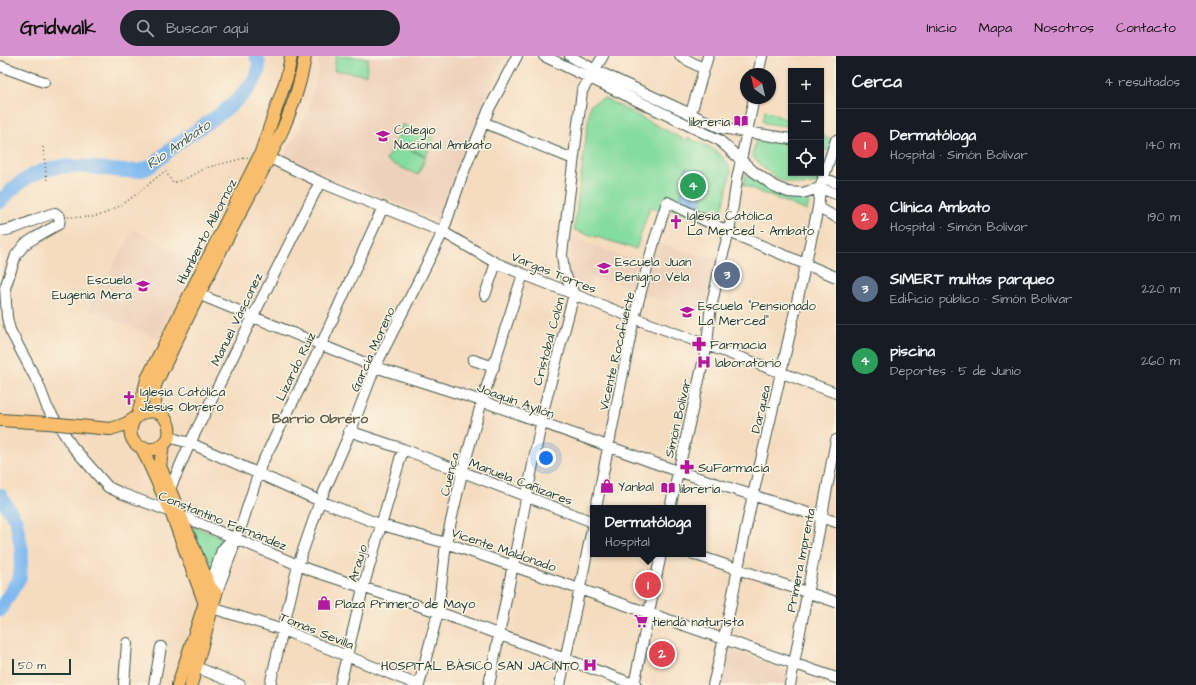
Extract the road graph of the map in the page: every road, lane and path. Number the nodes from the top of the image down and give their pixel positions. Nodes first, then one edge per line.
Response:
1 (291, 56) edge
2 (305, 56) edge
3 (517, 56) edge
4 (544, 56) edge
5 (570, 56) edge
6 (603, 56) edge
7 (680, 56) edge
8 (708, 56) edge
9 (762, 56) edge
10 (0, 66) edge
11 (759, 68) edge
12 (704, 69) junction
13 (595, 70) junction
14 (588, 78) junction
15 (44, 82) dead end
16 (753, 104) edge
17 (691, 113) junction
18 (483, 122) junction
19 (747, 132) junction
20 (788, 139) edge
21 (836, 140) edge
22 (43, 147) dead end
23 (265, 157) junction
24 (573, 159) junction
25 (742, 161) junction
26 (822, 178) edge
27 (47, 181) dead end
28 (320, 182) junction
29 (836, 183) edge
30 (836, 194) edge
31 (383, 206) junction
32 (818, 208) junction
33 (60, 217) junction
34 (836, 217) edge
35 (0, 231) edge
36 (443, 232) junction
37 (729, 232) junction
38 (496, 263) junction
39 (806, 265) junction
40 (523, 274) junction
41 (836, 277) edge
42 (195, 293) junction
43 (574, 294) junction
44 (485, 295) dead end
45 (252, 316) junction
46 (634, 318) junction
47 (321, 345) junction
48 (707, 345) junction
49 (473, 360) dead end
50 (375, 367) junction
51 (494, 367) junction
52 (782, 373) junction
53 (836, 392) edge
54 (482, 401) junction
55 (156, 412) junction
56 (136, 416) junction
57 (0, 420) edge
58 (541, 423) junction
59 (110, 429) junction
60 (349, 431) junction
61 (131, 435) junction
62 (836, 440) edge
63 (166, 441) junction
64 (190, 442) junction
65 (608, 445) junction
66 (142, 448) junction
67 (403, 449) junction
68 (677, 471) junction
69 (462, 472) junction
70 (258, 473) junction
71 (170, 491) junction
72 (753, 495) junction
73 (526, 496) junction
74 (320, 501) junction
75 (597, 505) edge
76 (671, 505) edge
77 (177, 514) junction
78 (822, 517) junction
79 (590, 522) edge
80 (836, 522) edge
81 (382, 525) junction
82 (590, 536) edge
83 (234, 538) junction
84 (446, 543) junction
85 (660, 557) edge
86 (702, 557) edge
87 (298, 565) junction
88 (513, 566) junction
89 (738, 569) junction
90 (362, 588) junction
91 (578, 588) junction
92 (213, 591) junction
93 (808, 594) junction
94 (836, 602) edge
95 (209, 606) junction
96 (438, 612) junction
97 (649, 612) junction
98 (283, 630) junction
99 (500, 636) junction
100 (725, 638) junction
101 (127, 643) dead end
102 (161, 647) dead end
103 (346, 656) junction
104 (565, 660) junction
105 (794, 662) junction
106 (196, 667) junction
107 (836, 678) edge
108 (124, 685) edge
109 (154, 685) edge
110 (178, 685) edge
111 (191, 685) edge
112 (240, 685) edge
113 (270, 685) edge
114 (340, 685) edge
115 (418, 685) edge
116 (489, 685) edge
117 (560, 685) edge
118 (635, 685) edge
119 (713, 685) edge
120 (790, 685) edge

1 - 23 main road, Humberto Albornoz
2 - 23 main road, Humberto Albornoz
3 - 18 street, García Moreno
4 - 14 street
5 - 13 street
6 - 13 street, Cristobal Colón
7 - 12 street
8 - 12 street
9 - 11 street
10 - 15 street
12 - 17 street
13 - 14 street, Cristobal Colón
13 - 17 street
14 - 24 street, Cristobal Colón
14 - 25 street
16 - 19 street, Simón Bolívar
17 - 19 street
18 - 24 street
18 - 36 street, García Moreno
19 - 20 street
19 - 25 street, Simón Bolívar
21 - 26 street, Darquea
22 - 27 path
23 - 28 street, Vargas Torres
23 - 33 path
23 - 42 main road, Humberto Albornoz
24 - 43 street, Cristobal Colón
25 - 26 street
25 - 37 street, Simón Bolívar
26 - 29 street
26 - 30 street
26 - 32 street, Darquea
28 - 31 street, Vargas Torres
28 - 45 street, Manuel Vásconez
31 - 36 street, Vargas Torres
31 - 47 street, Lizardo Ruiz
32 - 34 street
32 - 39 street, Darquea
33 - 35 street
33 - 77 street, Constantino Fernández
36 - 38 street, Vargas Torres
36 - 50 street, García Moreno
37 - 39 street
37 - 46 street, Vicente Rocafuerte
37 - 48 street, Simón Bolívar
38 - 40 street, Vargas Torres
38 - 44 street
39 - 41 street
39 - 52 street, Darquea
40 - 43 street, Vargas Torres
40 - 51 street, Cuenca
42 - 45 street, Joaquín Ayllón
42 - 55 main road, Humberto Albornoz
42 - 56 main road, Humberto Albornoz
43 - 46 street, Vargas Torres
43 - 58 street, Cristobal Colón
45 - 47 street, Joaquín Ayllón
45 - 64 street, Manuel Vásconez
46 - 48 street, Vargas Torres
46 - 65 street, Vicente Rocafuerte
47 - 50 street, Joaquín Ayllón
47 - 70 street, Lizardo Ruiz
48 - 52 street, Vargas Torres
48 - 68 street, Simón Bolívar
49 - 51 street
50 - 54 street, Joaquín Ayllón
50 - 60 street, García Moreno
51 - 54 street, Cuenca
52 - 53 street, Vargas Torres
52 - 72 street, Darquea
54 - 58 street, Joaquín Ayllón
54 - 69 street, Cuenca
55 - 56 main road
55 - 63 main road
56 - 59 main road
56 - 61 main road
57 - 59 main road, bridge
58 - 65 street, Joaquín Ayllón
58 - 73 street, Cristobal Colón
59 - 61 main road
60 - 67 street, Manuela Cañizares
60 - 74 street, García Moreno
61 - 66 main road
62 - 78 street, Primera Imprenta
63 - 64 street, Vicente Maldonado
63 - 66 main road
63 - 71 main road
64 - 70 street, Vicente Maldonado
64 - 71 street, Manuel Vásconez
65 - 68 street, Joaquín Ayllón
65 - 75 street, Vicente Rocafuerte
66 - 77 main road
67 - 69 street, Manuela Cañizares
67 - 81 street, Araujo
68 - 72 street, Joaquín Ayllón
68 - 76 street, Simón Bolívar
69 - 73 street, Manuela Cañizares
69 - 84 street, Cuenca
70 - 74 street, Vicente Maldonado
70 - 83 street, Lizardo Ruiz
71 - 77 main road
72 - 78 street, Joaquín Ayllón
72 - 89 street, Darquea
73 - 79 street, Manuela Cañizares
73 - 88 street, Cristobal Colón
74 - 81 street, Vicente Maldonado
74 - 87 street, García Moreno
77 - 83 street, Constantino Fernández
77 - 92 main road
77 - 95 main road
78 - 80 street, Joaquín Ayllón
78 - 93 street, Primera Imprenta
81 - 84 street, Vicente Maldonado
81 - 90 street, Araujo
82 - 91 street
83 - 87 street, Constantino Fernández
83 - 92 street, Lizardo Ruiz
84 - 88 street, Vicente Maldonado
84 - 96 street, Cuenca
85 - 97 street
86 - 89 street
87 - 90 street, Constantino Fernández
87 - 98 street, García Moreno
88 - 91 street, Vicente Maldonado
88 - 99 street, Cristobal Colón
89 - 93 street
89 - 100 street, Darquea
90 - 96 street, Constantino Fernández
90 - 103 street, Araujo
91 - 97 street, Vicente Maldonado
91 - 104 street
92 - 95 main road, Lizardo Ruiz
93 - 94 street
93 - 105 street, Primera Imprenta
95 - 98 street, Tomás Sevilla
95 - 106 main road, Lizardo Ruiz
95 - 110 main road, Lizardo Ruiz
96 - 99 street, Constantino Fernández
96 - 115 street, Cuenca
97 - 100 street, Vicente Maldonado
97 - 118 street
98 - 103 street, Tomás Sevilla
98 - 113 street, García Moreno
99 - 104 street, Constantino Fernández
99 - 116 street, Cristobal Colón
100 - 105 street, Vicente Maldonado
100 - 119 street, Darquea
101 - 108 street
102 - 109 street
103 - 114 street, Araujo
103 - 115 street, Tomás Sevilla
104 - 117 street
104 - 118 street, Constantino Fernández
105 - 107 street, Vicente Maldonado
105 - 120 street, Primera Imprenta
106 - 111 main road, Lizardo Ruiz
106 - 112 street

